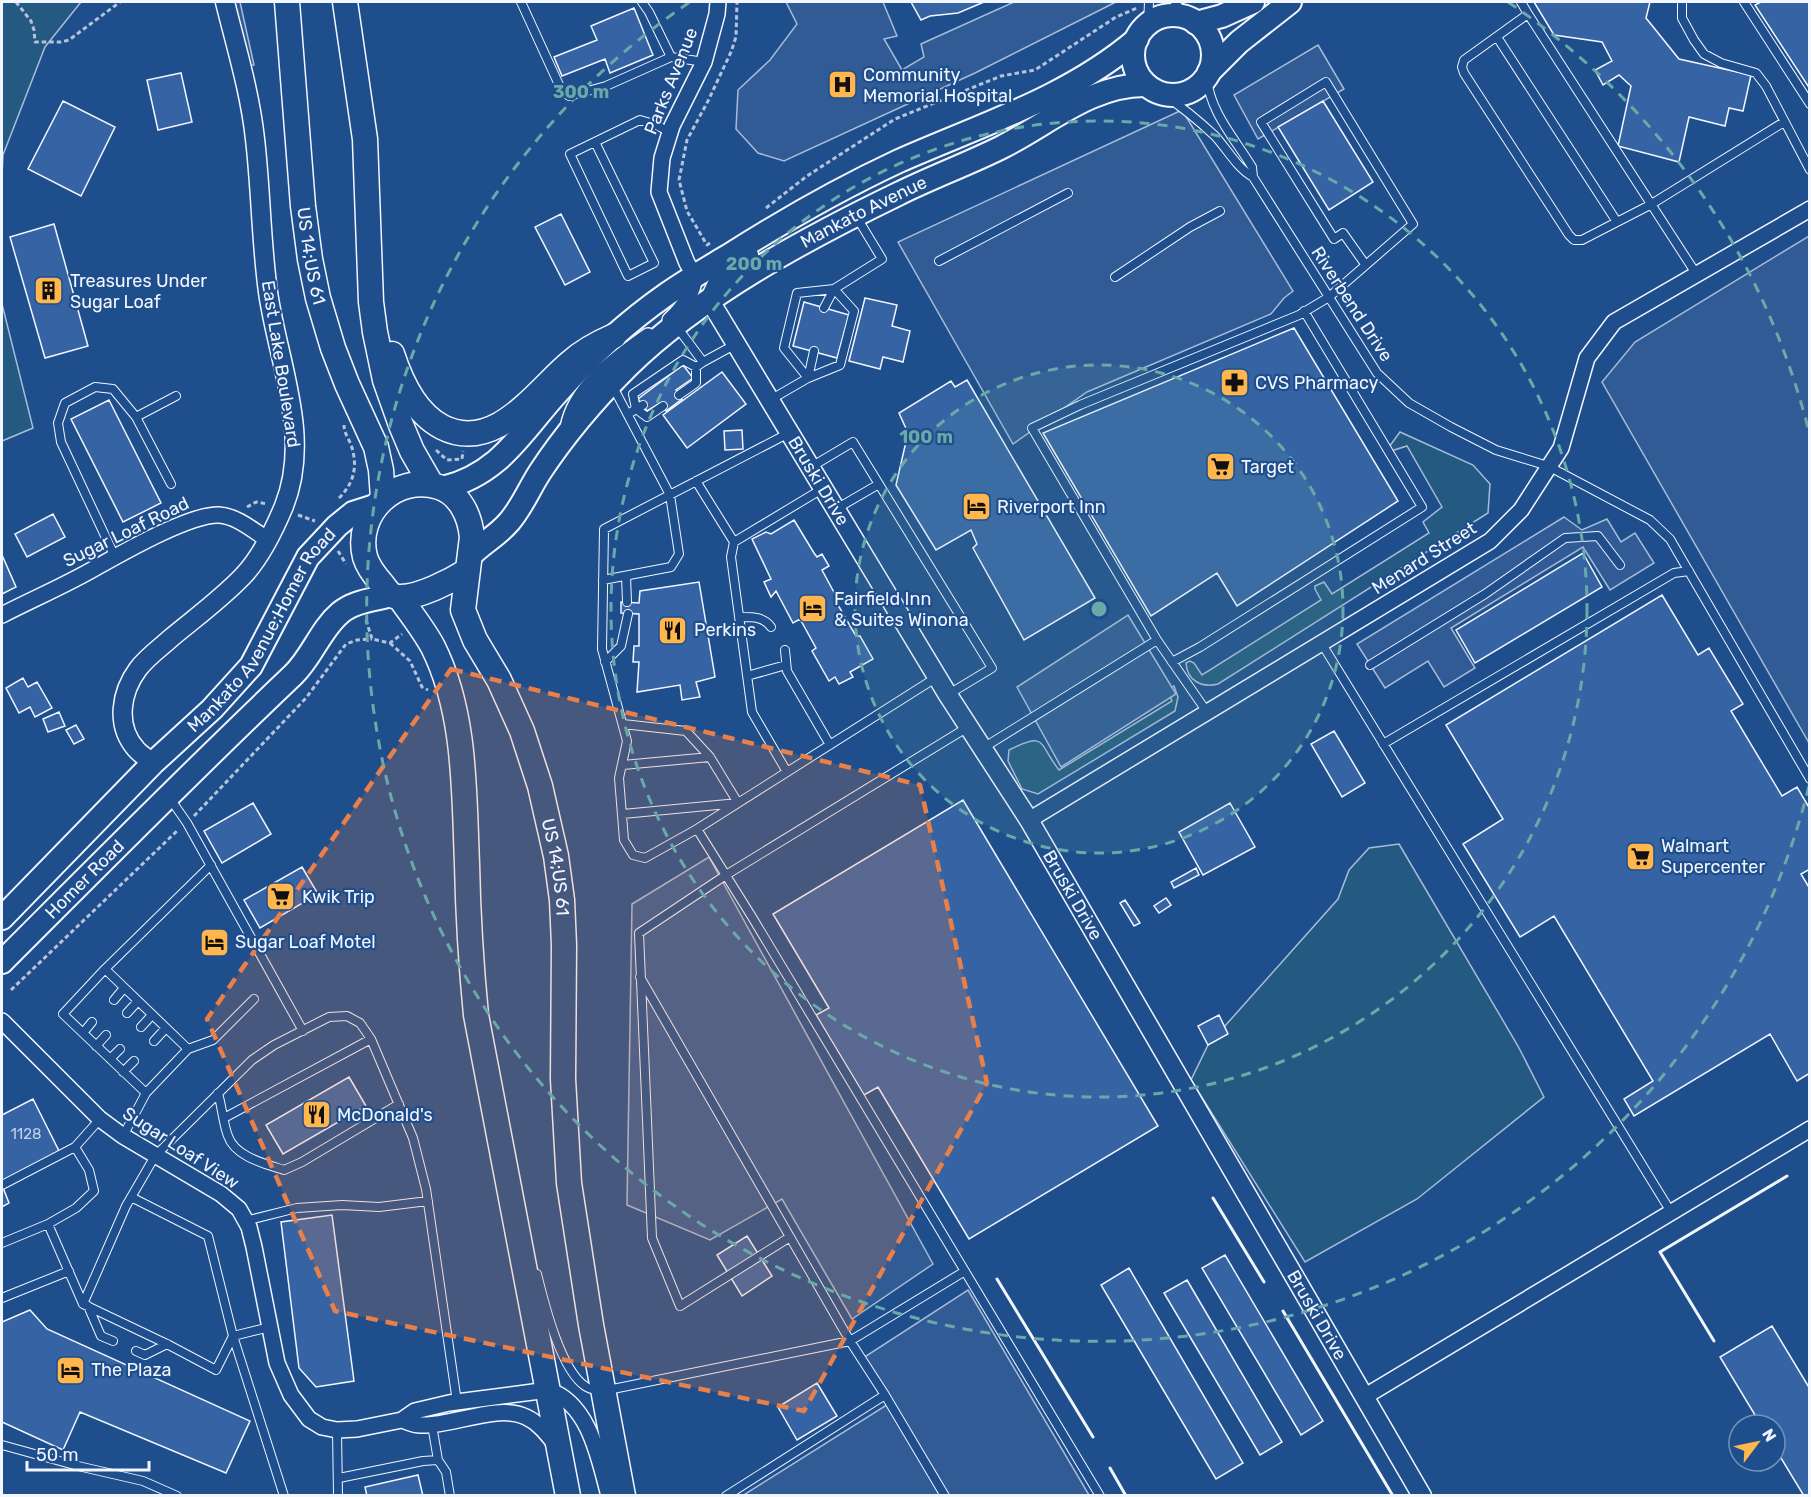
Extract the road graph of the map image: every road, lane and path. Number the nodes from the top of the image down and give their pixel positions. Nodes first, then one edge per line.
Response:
1 (16, 2) edge
2 (120, 2) edge
3 (225, 2) edge
4 (287, 2) edge
5 (345, 2) edge
6 (521, 2) edge
7 (642, 2) edge
8 (718, 2) edge
9 (737, 2) edge
10 (1149, 2) edge
11 (1253, 2) edge
12 (1290, 2) edge
13 (1521, 2) edge
14 (1682, 2) edge
15 (1744, 2) edge
16 (1185, 14) edge
17 (1528, 14) junction
18 (1142, 23) junction
19 (1497, 37) junction
20 (671, 57) junction
21 (704, 62) junction
22 (1208, 75) junction
23 (1155, 90) junction
24 (1809, 104) edge
25 (1784, 122) junction
26 (670, 132) junction
27 (595, 142) junction
28 (1809, 170) edge
29 (1253, 177) junction
30 (1068, 193) dead end
31 (830, 197) junction
32 (1650, 205) junction
33 (1809, 209) edge
34 (1220, 211) dead end
35 (762, 212) dead end
36 (855, 215) junction
37 (1617, 222) junction
38 (716, 240) dead end
39 (939, 261) dead end
40 (1365, 264) junction
41 (1697, 275) junction
42 (695, 276) junction
43 (1114, 277) dead end
44 (370, 280) junction
45 (834, 289) junction
46 (1329, 297) junction
47 (710, 301) junction
48 (824, 308) dead end
49 (1304, 311) junction
50 (676, 326) junction
51 (614, 336) junction
52 (736, 344) junction
53 (814, 351) dead end
54 (699, 364) junction
55 (689, 372) dead end
56 (808, 378) junction
57 (612, 383) junction
58 (680, 395) dead end
59 (176, 396) dead end
60 (770, 400) junction
61 (663, 406) dead end
62 (639, 407) junction
63 (628, 414) junction
64 (136, 417) junction
65 (344, 420) dead end
66 (790, 433) junction
67 (566, 434) junction
68 (432, 447) dead end
69 (463, 447) dead end
70 (1548, 466) junction
71 (811, 467) junction
72 (696, 481) junction
73 (171, 484) dead end
74 (879, 484) junction
75 (437, 486) junction
76 (823, 488) junction
77 (670, 495) junction
78 (337, 500) dead end
79 (379, 502) junction
80 (266, 504) dead end
81 (247, 507) dead end
82 (836, 509) junction
83 (295, 514) dead end
84 (316, 521) dead end
85 (268, 540) junction
86 (734, 542) junction
87 (114, 557) junction
88 (469, 563) junction
89 (1620, 565) dead end
90 (1689, 572) junction
91 (626, 576) junction
92 (603, 580) junction
93 (396, 596) junction
94 (627, 602) dead end
95 (628, 614) dead end
96 (2, 615) edge
97 (739, 616) junction
98 (366, 618) dead end
99 (771, 627) dead end
100 (405, 632) dead end
101 (1157, 640) junction
102 (390, 643) junction
103 (1322, 644) junction
104 (785, 650) dead end
105 (605, 662) junction
106 (1172, 662) junction
107 (1370, 665) dead end
108 (786, 666) junction
109 (747, 676) junction
110 (937, 677) junction
111 (430, 692) dead end
112 (948, 695) junction
113 (1208, 713) junction
114 (623, 724) junction
115 (968, 727) junction
116 (1383, 744) junction
117 (830, 745) junction
118 (982, 749) junction
119 (710, 757) junction
120 (153, 763) junction
121 (623, 765) junction
122 (787, 772) junction
123 (1809, 779) edge
124 (168, 796) junction
125 (738, 803) junction
126 (623, 814) junction
127 (1029, 820) junction
128 (697, 829) junction
129 (211, 865) junction
130 (726, 875) junction
131 (2, 918) edge
132 (2, 962) edge
133 (105, 969) junction
134 (640, 976) junction
135 (124, 988) junction
136 (254, 999) dead end
137 (114, 1000) dead end
138 (138, 1001) junction
139 (127, 1013) dead end
140 (152, 1015) junction
141 (2, 1021) edge
142 (92, 1022) dead end
143 (141, 1027) dead end
144 (166, 1028) junction
145 (303, 1030) junction
146 (83, 1033) junction
147 (106, 1035) dead end
148 (371, 1039) junction
149 (154, 1041) dead end
150 (96, 1046) junction
151 (120, 1049) dead end
152 (188, 1049) junction
153 (110, 1059) junction
154 (134, 1061) dead end
155 (123, 1072) junction
156 (218, 1093) junction
157 (146, 1094) junction
158 (399, 1104) junction
159 (224, 1118) junction
160 (100, 1119) junction
161 (1809, 1129) edge
162 (123, 1136) junction
163 (75, 1147) junction
164 (155, 1156) junction
165 (2, 1185) edge
166 (131, 1197) junction
167 (428, 1201) junction
168 (1671, 1212) junction
169 (245, 1221) junction
170 (515, 1222) junction
171 (48, 1224) junction
172 (790, 1237) junction
173 (2, 1244) edge
174 (531, 1249) dead end
175 (536, 1269) dead end
176 (69, 1270) junction
177 (965, 1271) junction
178 (2, 1298) edge
179 (86, 1305) junction
180 (270, 1327) junction
181 (233, 1336) junction
182 (113, 1341) dead end
183 (850, 1341) junction
184 (167, 1344) junction
185 (136, 1351) dead end
186 (548, 1390) junction
187 (603, 1391) junction
188 (885, 1395) junction
189 (1364, 1396) junction
190 (457, 1401) junction
191 (402, 1420) junction
192 (432, 1425) junction
193 (337, 1430) junction
194 (2, 1445) edge
195 (559, 1449) junction
196 (438, 1460) junction
197 (339, 1478) junction
198 (177, 1496) edge
199 (284, 1496) edge
200 (338, 1496) edge
201 (450, 1496) edge
202 (568, 1496) edge
203 (609, 1496) edge
204 (623, 1496) edge
205 (726, 1496) edge
206 (945, 1496) edge
207 (1100, 1496) edge
208 (1422, 1496) edge

1 - 2 path
3 - 85 street, East Lake Boulevard
4 - 79 highway, US 14;US 61
5 - 44 highway, US 14;US 61
6 - 20 lane
7 - 20 lane
8 - 21 street, Parks Avenue
9 - 38 path
10 - 18 lane
11 - 16 main road, Mankato Avenue
12 - 22 main road, Mankato Avenue
13 - 17 lane
14 - 25 lane
15 - 24 lane
16 - 18 main road, Mankato Avenue
16 - 22 main road
17 - 19 lane
17 - 32 lane
18 - 23 main road
18 - 31 main road, Mankato Avenue
18 - 35 path
19 - 37 lane
19 - 37 lane
20 - 21 lane
21 - 26 street, Parks Avenue
22 - 23 main road, Mankato Avenue
22 - 29 lane, Riverbend Drive
23 - 29 lane, Riverbend Drive
23 - 36 main road, Mankato Avenue
25 - 28 lane
25 - 32 lane
26 - 27 lane
26 - 42 street, Parks Avenue
27 - 27 lane
29 - 46 lane, Riverbend Drive
30 - 39 lane
31 - 42 main road, Mankato Avenue
31 - 47 street
32 - 37 lane
32 - 41 lane
33 - 41 street, Menard Street
34 - 43 lane
36 - 45 lane
36 - 47 main road, Mankato Avenue
40 - 40 lane
40 - 46 lane
41 - 70 street, Menard Street
42 - 51 main road, Mankato Avenue
42 - 67 street
44 - 51 highway
44 - 75 highway, US 14;US 61
45 - 48 lane
45 - 56 lane
45 - 56 lane
46 - 49 lane
46 - 70 lane, Riverbend Drive
47 - 50 main road, Mankato Avenue
47 - 52 street, Bruski Drive
49 - 101 lane
49 - 106 lane
50 - 54 lane
50 - 57 main road, Mankato Avenue
51 - 75 main road, Mankato Avenue
52 - 54 lane
52 - 60 street, Bruski Drive
53 - 56 lane
54 - 55 lane
54 - 58 lane
54 - 62 lane
56 - 60 lane
57 - 63 lane
57 - 67 main road, Mankato Avenue
59 - 64 lane
60 - 66 street, Bruski Drive
61 - 62 lane
62 - 63 lane
63 - 77 lane
64 - 73 lane
64 - 87 lane
65 - 78 path
66 - 71 street, Bruski Drive
66 - 72 lane
67 - 88 main road, Mankato Avenue
68 - 69 path
70 - 90 lane, Riverbend Drive
70 - 103 street, Menard Street
71 - 74 lane
71 - 76 street, Bruski Drive
72 - 77 lane
72 - 86 lane
74 - 82 lane
74 - 112 lane
75 - 79 highway
75 - 88 highway, US 14;US 61
76 - 82 street, Bruski Drive
76 - 86 lane
77 - 91 lane
77 - 92 lane
79 - 93 highway, US 14;US 61
79 - 120 main road, Mankato Avenue;Homer Road
80 - 81 path
82 - 110 street, Bruski Drive
83 - 84 path
85 - 87 street, Sugar Loaf Road
85 - 120 street, East Lake Boulevard
86 - 97 lane
87 - 96 street, Sugar Loaf Road
88 - 93 highway
88 - 187 highway, US 14;US 61
89 - 107 lane
90 - 116 lane
90 - 123 lane, Riverbend Drive
91 - 92 lane
91 - 94 lane
92 - 105 lane
93 - 124 main road, Mankato Avenue;Homer Road
93 - 170 highway, US 14;US 61
95 - 105 lane
97 - 99 lane
97 - 109 lane
98 - 102 path
100 - 102 path
101 - 106 lane
101 - 118 lane
102 - 111 path
103 - 113 street, Menard Street
103 - 116 lane
104 - 108 lane
105 - 114 lane
106 - 113 lane
108 - 109 lane
108 - 117 lane
109 - 122 lane
110 - 112 street, Bruski Drive
110 - 117 lane
112 - 115 street, Bruski Drive
113 - 127 street, Menard Street
114 - 119 lane
114 - 121 lane
115 - 118 street, Bruski Drive
115 - 130 lane
116 - 168 lane
117 - 122 lane
118 - 127 street, Bruski Drive
119 - 121 lane
119 - 125 lane
120 - 131 main road, Homer Road
121 - 126 lane
122 - 125 lane
124 - 129 lane
124 - 132 main road, Homer Road
125 - 126 lane
125 - 128 lane
126 - 128 lane
127 - 189 street, Bruski Drive
128 - 130 lane
129 - 133 lane
129 - 145 lane
130 - 134 lane
130 - 177 lane
133 - 135 lane
133 - 146 lane
134 - 172 lane
134 - 172 lane
135 - 137 lane
135 - 138 lane
136 - 152 lane
138 - 139 lane
138 - 140 lane
140 - 143 lane
140 - 144 lane
141 - 160 street, Sugar Loaf View
142 - 146 lane
144 - 149 lane
144 - 152 lane
145 - 148 lane
145 - 156 lane
146 - 150 lane
147 - 150 lane
148 - 158 lane
148 - 159 lane
150 - 153 lane
151 - 153 lane
152 - 157 lane
153 - 155 lane
154 - 155 lane
155 - 157 lane
156 - 159 lane
156 - 164 lane
157 - 162 lane
158 - 159 lane
158 - 167 lane
160 - 162 street, Sugar Loaf View
160 - 163 lane
161 - 168 street
162 - 164 street, Sugar Loaf View
163 - 165 lane
163 - 171 lane
164 - 166 lane
164 - 169 street, Sugar Loaf View
166 - 179 lane
166 - 181 lane
167 - 169 lane
167 - 190 lane
168 - 189 street
169 - 180 street, Sugar Loaf View
170 - 174 lane
170 - 186 highway, US 14;US 61
171 - 173 lane
171 - 176 lane
172 - 183 lane
175 - 187 lane
176 - 178 lane
176 - 179 lane
177 - 183 lane
177 - 207 lane
179 - 182 lane
179 - 184 lane
180 - 181 lane
180 - 193 street, Sugar Loaf View
181 - 184 lane
181 - 199 lane
183 - 187 lane
183 - 188 lane
184 - 185 lane
186 - 190 street, Sugar Loaf View
186 - 195 highway, US 14;US 61
186 - 203 street
187 - 204 highway, US 14;US 61
188 - 205 lane
188 - 206 lane
189 - 208 street, Bruski Drive
190 - 191 street, Sugar Loaf View
191 - 192 street, Sugar Loaf View
191 - 193 street, Sugar Loaf View
192 - 195 street, Sugar Loaf View
192 - 196 lane
193 - 197 lane
194 - 198 lane
195 - 202 highway, US 14;US 61
196 - 197 lane
196 - 201 lane
197 - 200 lane

